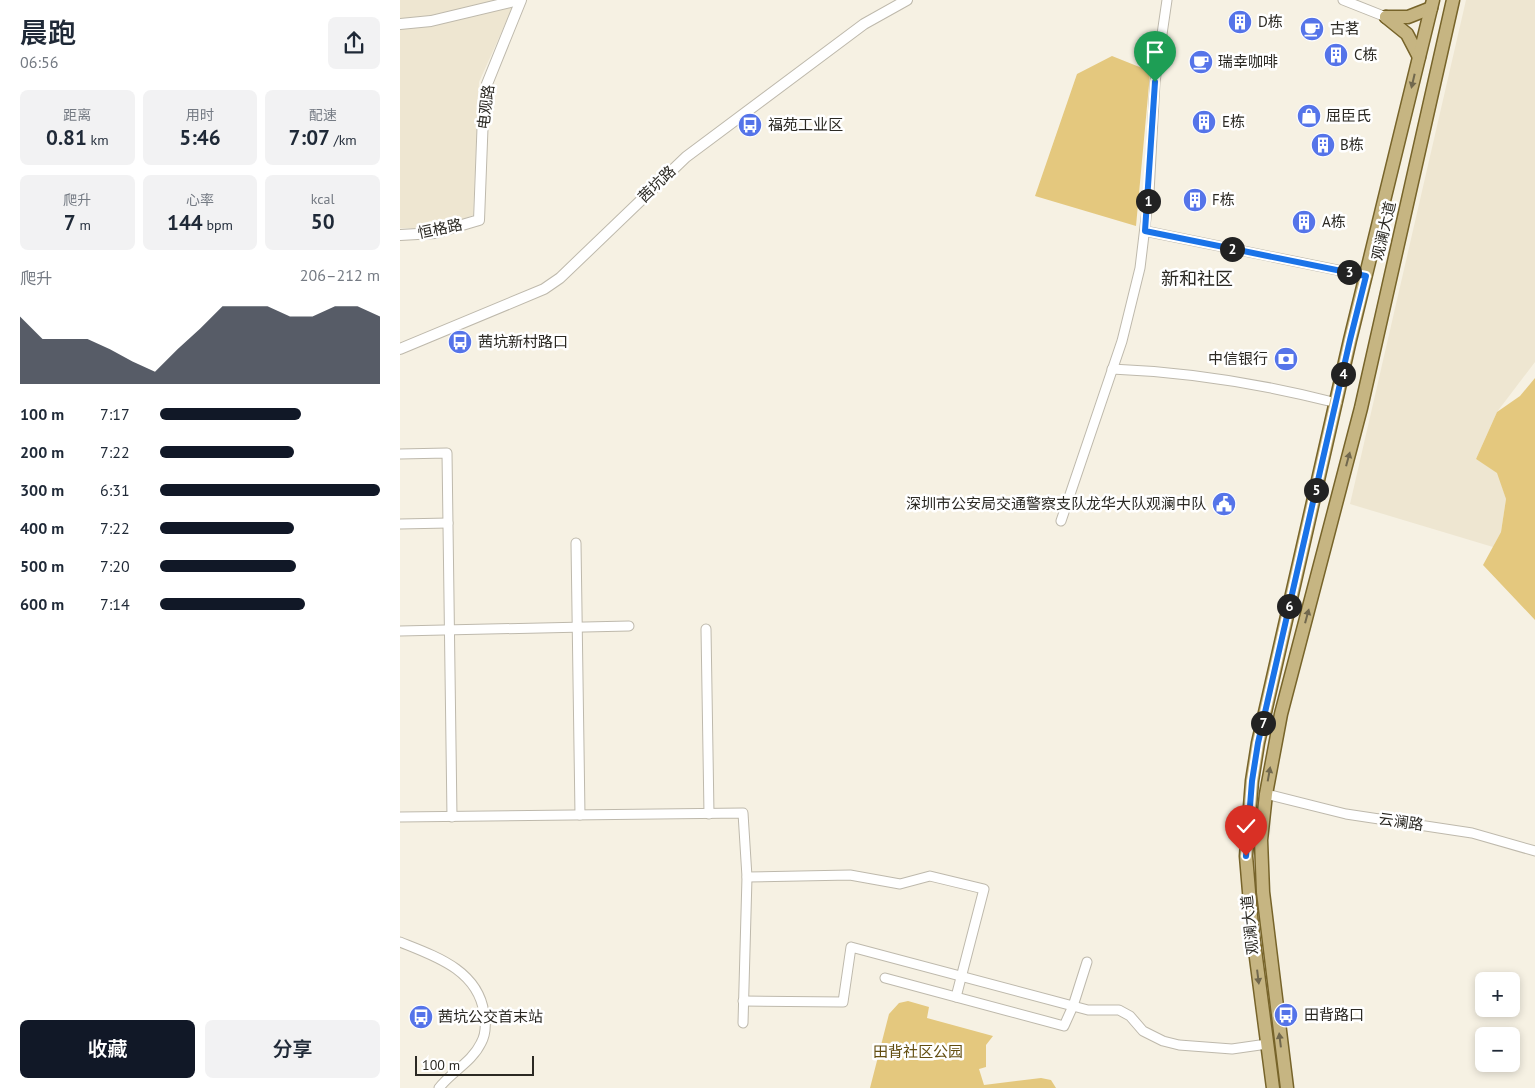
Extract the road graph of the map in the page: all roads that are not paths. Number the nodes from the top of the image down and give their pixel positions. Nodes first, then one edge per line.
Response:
1 (520, 0) edge
2 (907, 0) edge
3 (1167, 0) edge
4 (1343, 0) edge
5 (1453, 0) edge
6 (1432, 4) edge
7 (1386, 17) junction
8 (400, 24) edge
9 (1419, 57) junction
10 (479, 220) joint
11 (1145, 231) junction
12 (400, 235) edge
13 (1366, 276) junction
14 (400, 349) edge
15 (1112, 369) junction
16 (1336, 403) junction
17 (400, 454) edge
18 (1061, 521) dead end
19 (448, 523) junction
20 (400, 524) edge
21 (576, 543) dead end
22 (629, 626) dead end
23 (578, 627) junction
24 (449, 630) junction
25 (706, 630) dead end
26 (400, 631) edge
27 (1266, 794) junction
28 (709, 814) junction
29 (580, 815) junction
30 (400, 817) edge
31 (452, 817) junction
32 (1535, 851) edge
33 (747, 877) junction
34 (400, 942) edge
35 (1088, 962) dead end
36 (962, 976) junction
37 (885, 978) dead end
38 (956, 997) junction
39 (744, 1001) junction
40 (1073, 1006) junction
41 (743, 1023) dead end
42 (1267, 1044) junction
43 (439, 1088) edge
44 (1273, 1088) edge
45 (1287, 1088) edge

1 - 8 street
1 - 10 street, 电观路
2 - 14 street, 茜坑路
3 - 11 street
4 - 7 street
27 -> 5 main road, 观澜大道
6 - 7 main road
6 - 9 main road, 观澜大道
7 - 9 main road
9 -> 13 main road, 观澜大道
10 - 12 street, 恒格路
11 - 13 street
11 - 15 street
13 - 16 main road, 观澜大道
15 - 16 street
15 - 18 street
16 -> 42 main road, 观澜大道
17 - 19 street
19 - 20 street
19 - 24 street
21 - 23 street
22 - 23 street
23 - 24 street
23 - 29 street
24 - 26 street
24 - 31 street
25 - 28 street
27 - 32 street, 云澜路
45 -> 27 main road, 观澜大道
28 - 29 street
28 - 33 street
29 - 31 street
30 - 31 street
33 - 36 street
33 - 39 street
34 - 43 street
35 - 40 street
36 - 38 street
36 - 39 street
36 - 40 street
37 - 38 street
38 - 40 street
39 - 41 street
40 - 42 street
42 - 44 main road, 观澜大道

